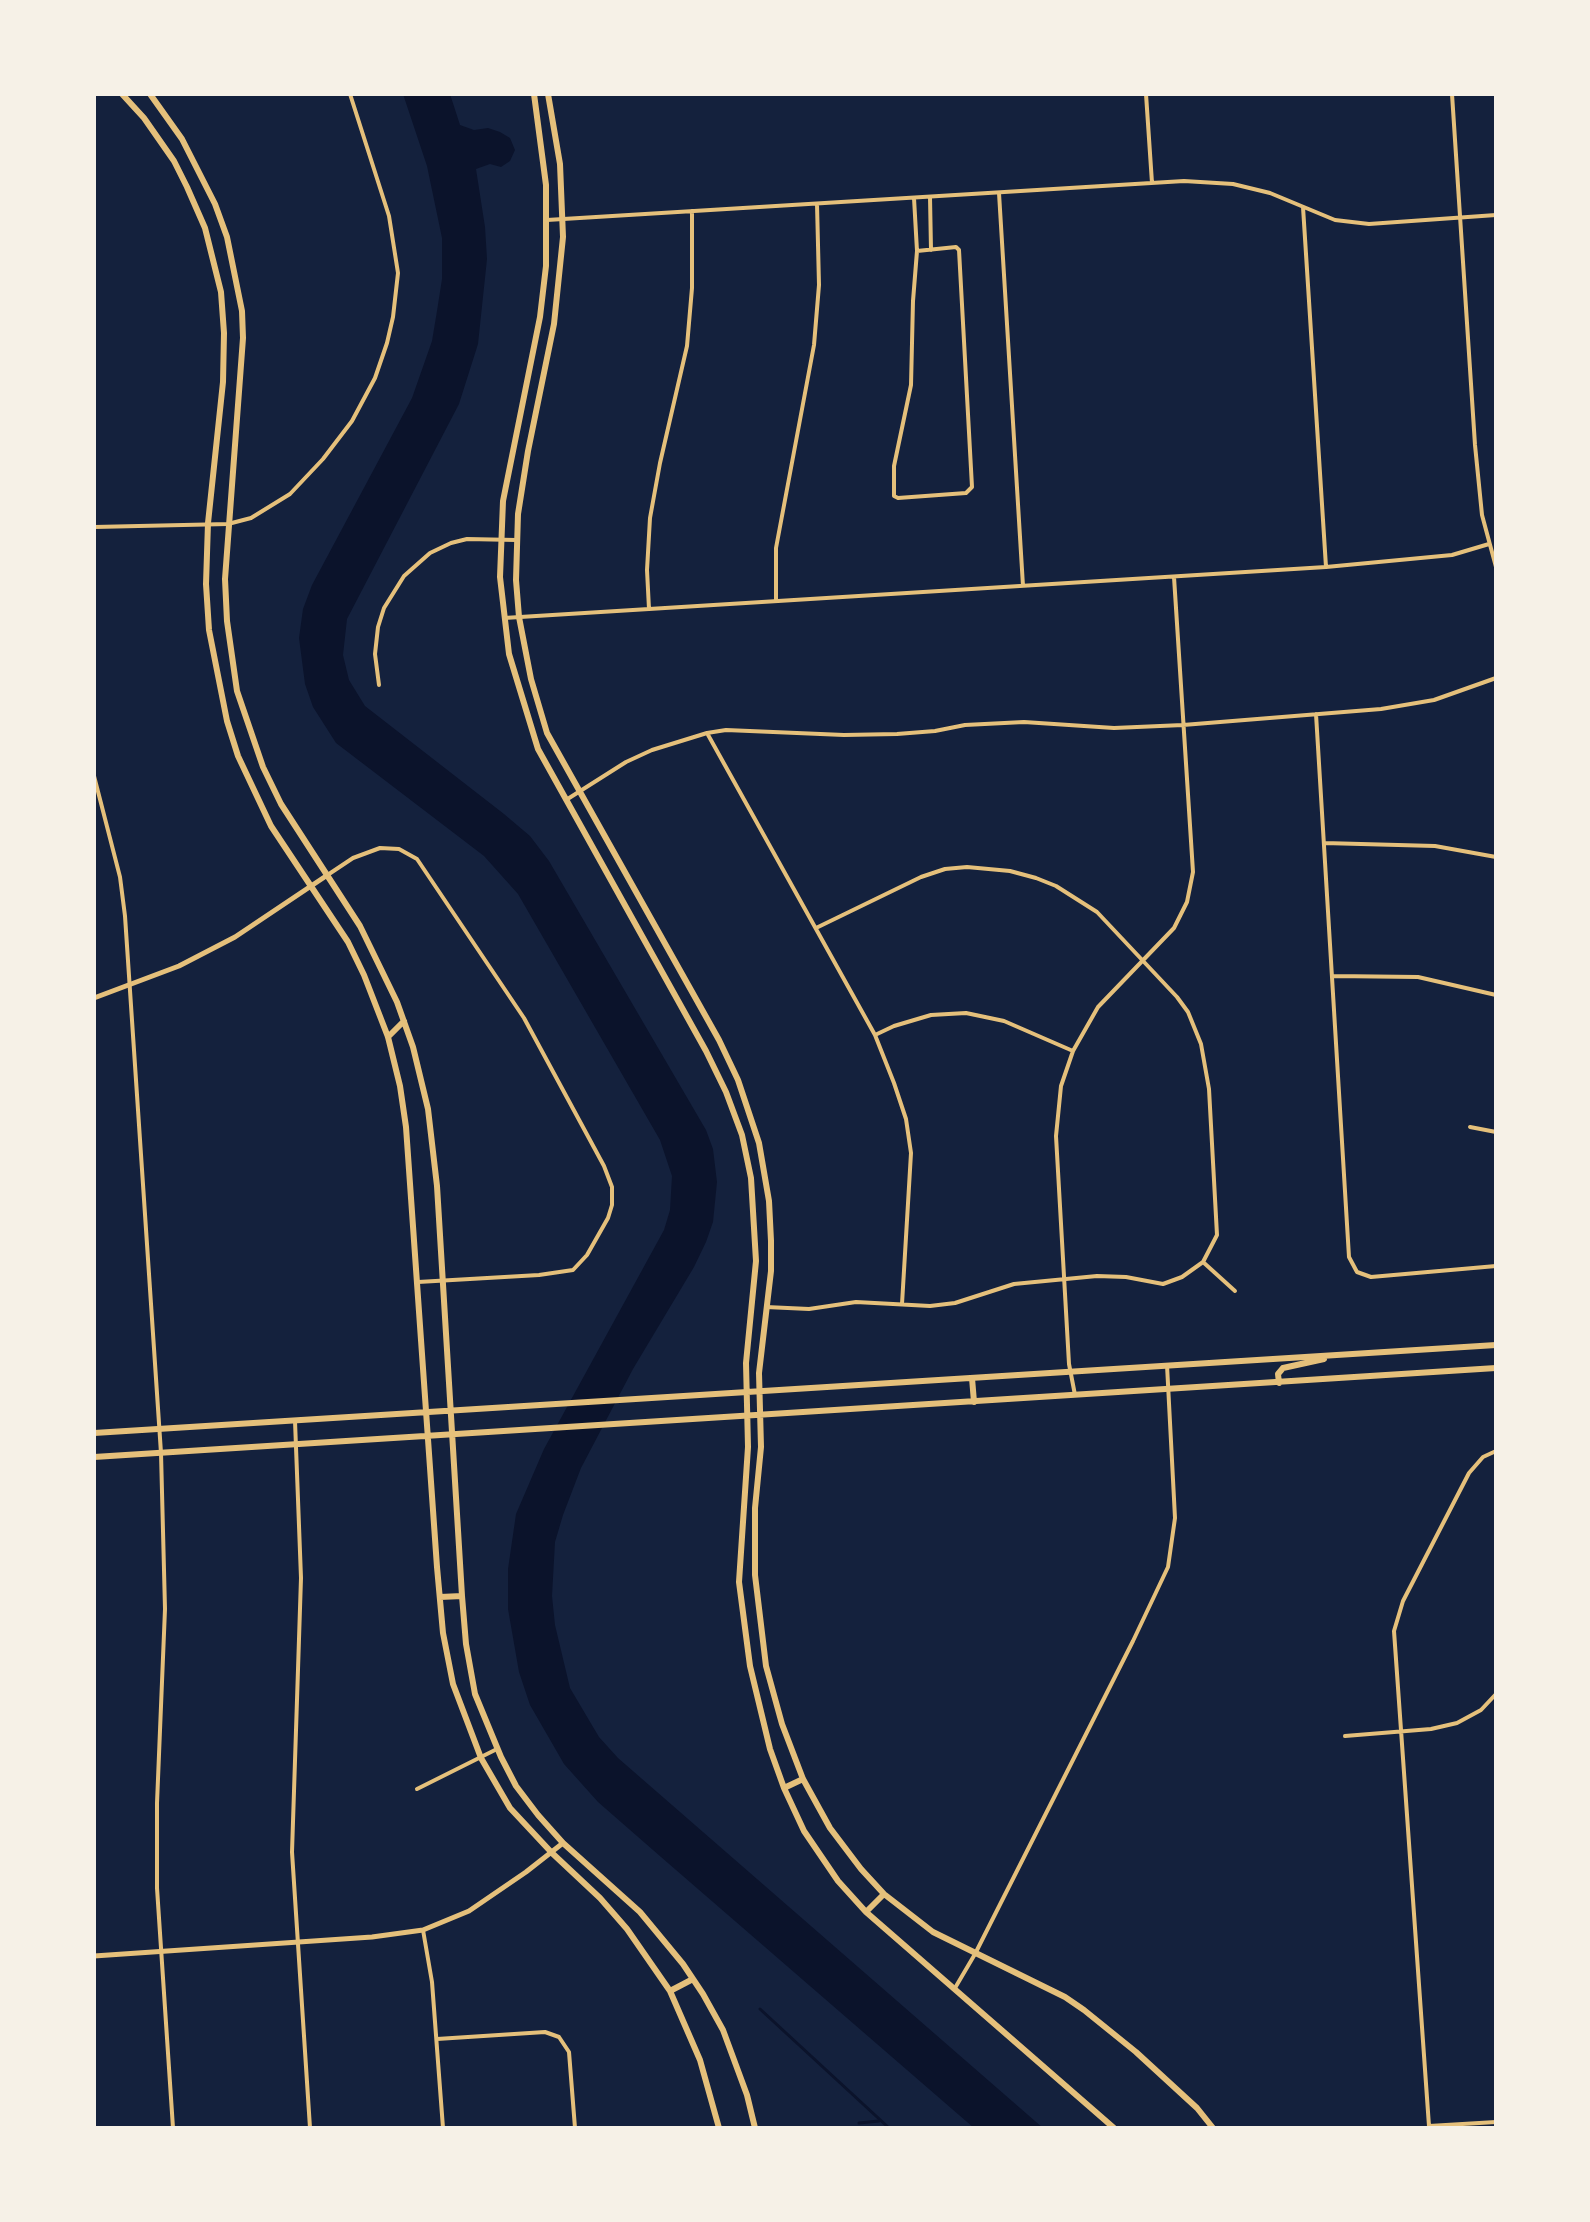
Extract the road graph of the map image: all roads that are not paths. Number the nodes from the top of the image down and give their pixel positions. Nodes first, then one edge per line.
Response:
1 (122, 94) edge
2 (150, 94) edge
3 (350, 94) edge
4 (534, 94) edge
5 (548, 94) edge
6 (1146, 94) edge
7 (1452, 94) edge
8 (1152, 184) junction
9 (999, 193) junction
10 (930, 197) junction
11 (914, 198) junction
12 (817, 204) junction
13 (1303, 207) junction
14 (692, 211) junction
15 (1496, 215) edge
16 (1460, 217) junction
17 (562, 219) junction
18 (547, 220) junction
19 (222, 224) junction
20 (206, 231) junction
21 (931, 250) junction
22 (917, 251) junction
23 (208, 523) junction
24 (228, 524) junction
25 (94, 527) edge
26 (500, 539) junction
27 (516, 540) junction
28 (1489, 544) junction
29 (1326, 567) junction
30 (1496, 567) edge
31 (1174, 577) junction
32 (1023, 586) junction
33 (776, 601) junction
34 (649, 609) junction
35 (519, 617) junction
36 (504, 618) junction
37 (1496, 678) edge
38 (379, 685) dead end
39 (237, 688) junction
40 (220, 692) junction
41 (1316, 714) junction
42 (1183, 725) junction
43 (707, 733) junction
44 (94, 776) edge
45 (579, 792) junction
46 (566, 800) junction
47 (1324, 843) junction
48 (1496, 857) edge
49 (326, 876) junction
50 (311, 886) junction
51 (816, 928) junction
52 (1142, 959) junction
53 (1333, 976) junction
54 (130, 985) junction
55 (1496, 995) edge
56 (94, 998) edge
57 (404, 1021) junction
58 (875, 1035) junction
59 (388, 1037) junction
60 (1073, 1051) junction
61 (1470, 1127) dead end
62 (1496, 1132) edge
63 (1203, 1262) junction
64 (1496, 1266) edge
65 (1063, 1279) junction
66 (442, 1281) junction
67 (418, 1282) junction
68 (1235, 1291) dead end
69 (902, 1304) junction
70 (766, 1307) junction
71 (1496, 1345) edge
72 (1339, 1355) junction
73 (1167, 1365) junction
74 (1496, 1368) edge
75 (1070, 1371) junction
76 (972, 1378) junction
77 (1279, 1383) junction
78 (1169, 1390) junction
79 (759, 1391) junction
80 (746, 1392) junction
81 (1075, 1395) junction
82 (974, 1402) junction
83 (449, 1410) junction
84 (426, 1412) junction
85 (760, 1415) junction
86 (746, 1416) junction
87 (295, 1421) junction
88 (159, 1429) junction
89 (94, 1433) edge
90 (451, 1435) junction
91 (427, 1436) junction
92 (297, 1445) junction
93 (1496, 1451) edge
94 (161, 1453) junction
95 (94, 1457) edge
96 (743, 1504) junction
97 (755, 1508) junction
98 (462, 1596) junction
99 (440, 1597) junction
100 (762, 1637) junction
101 (746, 1638) junction
102 (1496, 1694) edge
103 (1401, 1732) junction
104 (1345, 1736) dead end
105 (497, 1749) junction
106 (481, 1758) junction
107 (803, 1779) junction
108 (784, 1788) junction
109 (417, 1789) dead end
110 (563, 1843) junction
111 (552, 1853) junction
112 (884, 1894) junction
113 (866, 1912) junction
114 (423, 1930) junction
115 (297, 1941) junction
116 (161, 1951) junction
117 (975, 1954) junction
118 (94, 1956) edge
119 (693, 1979) junction
120 (955, 1988) junction
121 (670, 1991) junction
122 (437, 2039) junction
123 (1496, 2122) edge
124 (173, 2128) edge
125 (310, 2128) edge
126 (443, 2128) edge
127 (575, 2128) edge
128 (719, 2128) edge
129 (755, 2128) edge
130 (1114, 2128) edge
131 (1213, 2128) edge

1 - 20 main road
2 - 19 main road
3 - 24 street
4 - 18 main road
5 - 17 main road
6 - 8 street
7 - 16 street
8 - 9 street
8 - 13 street
9 - 10 street
9 - 32 street
10 - 11 street
10 - 21 street
11 - 12 street
11 - 22 street
12 - 14 street
12 - 33 street
13 - 16 street
13 - 29 street
14 - 17 street
14 - 34 street
15 - 16 street
16 - 28 street
17 - 18 street
17 - 27 main road
18 - 26 main road
19 - 20 main road
19 - 24 main road
20 - 23 main road
21 - 22 street
21 - 22 street
23 - 24 street
23 - 25 street
23 - 40 main road
24 - 39 main road
26 - 27 street
26 - 36 main road
26 - 38 street
27 - 35 main road
28 - 29 street
28 - 30 street
29 - 31 street
31 - 32 street
31 - 42 street
32 - 33 street
33 - 34 street
34 - 35 street
35 - 36 street
35 - 45 main road
36 - 46 main road
37 - 41 street
39 - 40 main road
39 - 49 main road
40 - 50 main road
41 - 42 street
41 - 47 street
42 - 43 street
42 - 52 street
43 - 45 street
43 - 51 street
44 - 54 street
45 - 46 street
45 - 70 main road
46 - 80 main road
47 - 48 street
47 - 53 street
49 - 50 street
49 - 57 main road
49 - 66 street
50 - 54 street
50 - 59 main road
51 - 52 street
51 - 58 street
52 - 60 street
52 - 63 street
53 - 55 street
53 - 64 street
54 - 56 street
54 - 88 street
57 - 59 main road
57 - 66 main road
58 - 60 street
58 - 69 street
59 - 67 main road
60 - 65 street
61 - 62 street
63 - 65 street
63 - 68 street
65 - 69 street
65 - 75 street
66 - 67 street
66 - 83 main road
67 - 84 main road
69 - 70 street
70 - 79 main road
71 - 72 main road
72 - 73 main road
72 - 77 main road
73 - 75 main road
73 - 78 street
74 - 77 main road
75 - 76 main road
75 - 81 street
76 - 79 main road
76 - 82 main road
77 - 78 main road
78 - 81 main road
78 - 117 street
79 - 80 main road
79 - 85 main road
80 - 83 main road
80 - 86 main road
81 - 82 main road
82 - 85 main road
83 - 84 main road
83 - 90 main road
84 - 87 main road
84 - 91 main road
85 - 86 main road
85 - 97 main road
86 - 90 main road
86 - 96 main road
87 - 88 main road
87 - 92 street
88 - 89 main road
88 - 94 street
90 - 91 main road
90 - 98 main road
91 - 92 main road
91 - 99 main road
92 - 94 main road
92 - 115 street
93 - 103 street
94 - 95 main road
94 - 116 street
96 - 97 main road
96 - 101 main road
97 - 100 main road
98 - 99 main road
98 - 105 main road
99 - 106 main road
100 - 101 main road
100 - 107 main road
101 - 108 main road
102 - 103 street
103 - 104 street
103 - 123 street
105 - 106 street
105 - 110 main road
106 - 109 street
106 - 111 main road
107 - 108 main road
107 - 112 main road
108 - 113 main road
110 - 111 street
110 - 119 main road
111 - 114 street
111 - 121 main road
112 - 113 main road
112 - 117 main road
113 - 120 main road
114 - 115 street
114 - 122 street
115 - 116 street
115 - 125 street
116 - 118 street
116 - 124 street
117 - 120 street
117 - 131 main road
119 - 121 main road
119 - 129 main road
120 - 130 main road
121 - 128 main road
122 - 126 street
122 - 127 street

